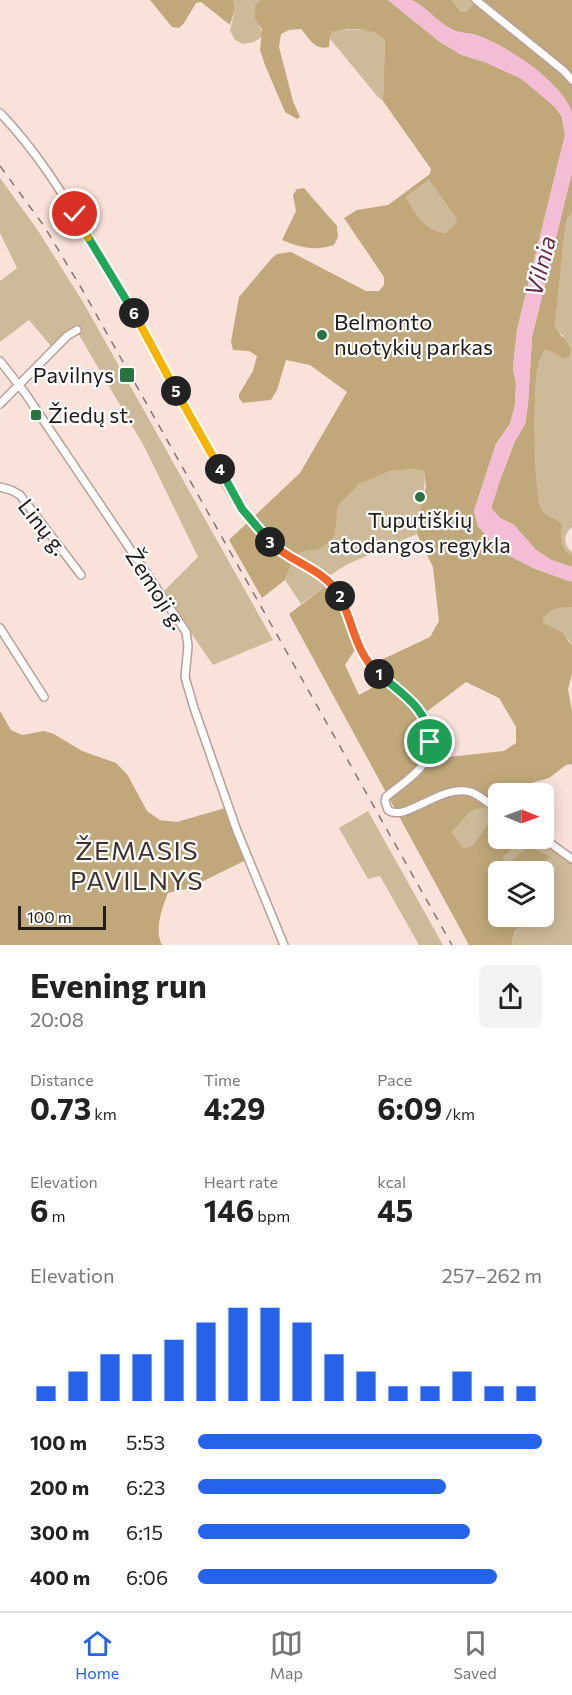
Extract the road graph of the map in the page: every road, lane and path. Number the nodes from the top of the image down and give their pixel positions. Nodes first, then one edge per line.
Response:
1 (476, 0) edge
2 (572, 80) edge
3 (0, 113) edge
4 (77, 330) dead end
5 (0, 361) edge
6 (19, 386) junction
7 (0, 404) edge
8 (0, 487) edge
9 (81, 575) dead end
10 (0, 628) edge
11 (44, 697) dead end
12 (488, 803) edge
13 (554, 846) edge
14 (572, 859) edge
15 (284, 945) edge

1 - 2 street
3 - 12 street
4 - 6 street
5 - 6 street, Žemoji g.
6 - 7 street
6 - 15 street, Žemoji g.
8 - 9 street, Linų g.
10 - 11 street
13 - 14 street

